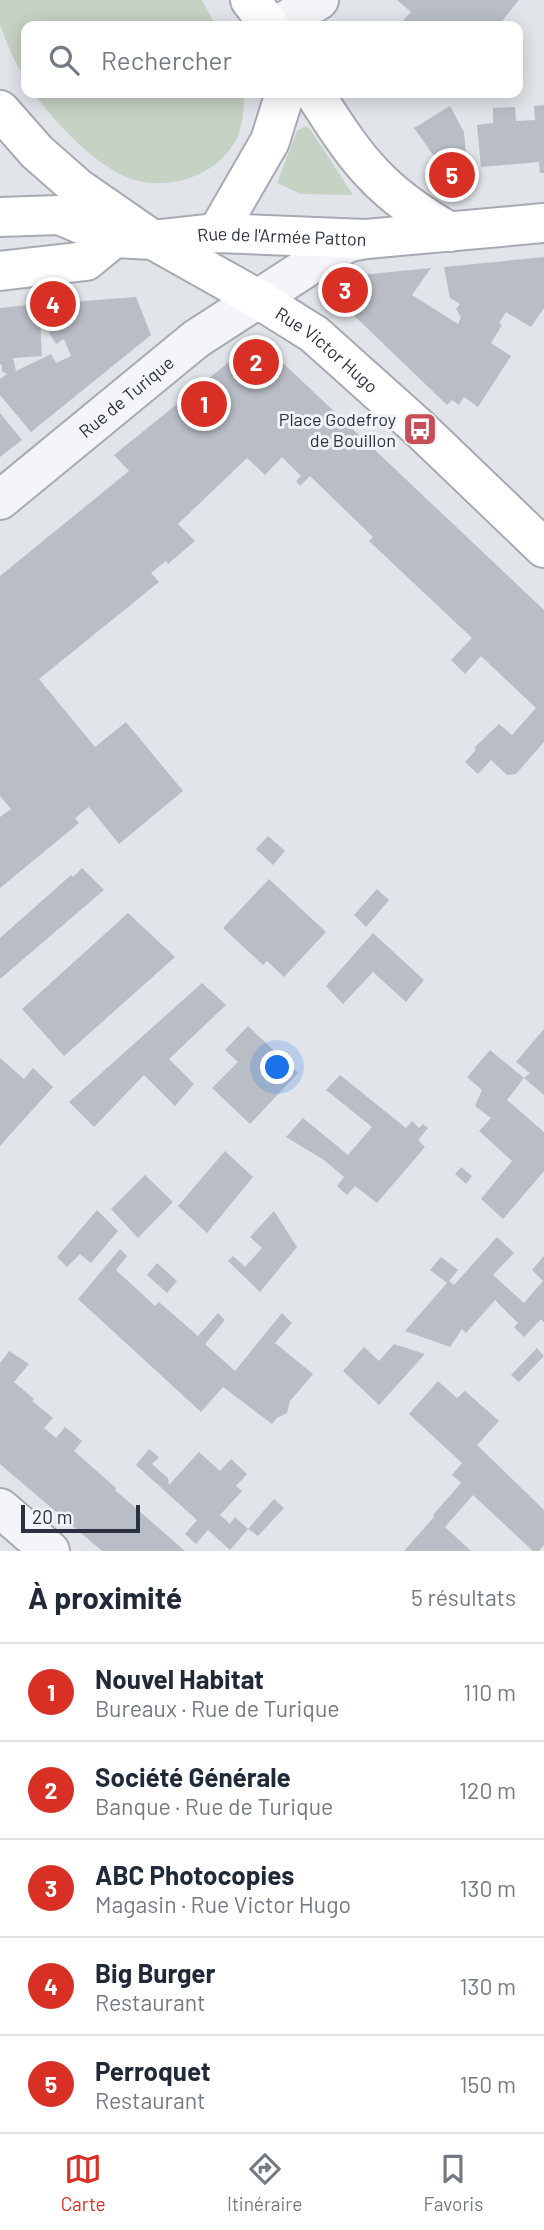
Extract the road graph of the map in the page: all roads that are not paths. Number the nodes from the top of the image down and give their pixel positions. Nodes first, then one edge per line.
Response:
1 (250, 0) edge
2 (319, 0) edge
3 (266, 21) edge
4 (284, 21) edge
5 (284, 98) edge
6 (317, 98) edge
7 (0, 110) edge
8 (0, 217) edge
9 (544, 223) edge
10 (450, 232) junction
11 (217, 233) junction
12 (114, 238) junction
13 (366, 239) junction
14 (153, 240) junction
15 (0, 271) edge
16 (258, 299) junction
17 (0, 500) edge
18 (544, 548) edge
19 (0, 1508) edge
20 (50, 1551) edge

1 - 3 main road
2 - 4 street
5 - 11 main road
6 - 10 main road
7 - 14 main road
8 - 12 main road, Rue de l'Armée Patton
9 - 10 main road, Rue de l'Armée Patton
10 - 13 main road, Rue de l'Armée Patton
11 - 13 main road, Rue de l'Armée Patton
11 - 14 main road, Rue de l'Armée Patton
12 - 14 main road, Rue de l'Armée Patton
12 - 15 main road
13 - 16 street, Rue Victor Hugo
14 - 16 main road, Rue Victor Hugo
16 - 17 street, Rue de Turique
16 - 18 main road, Rue Victor Hugo
19 - 20 street

